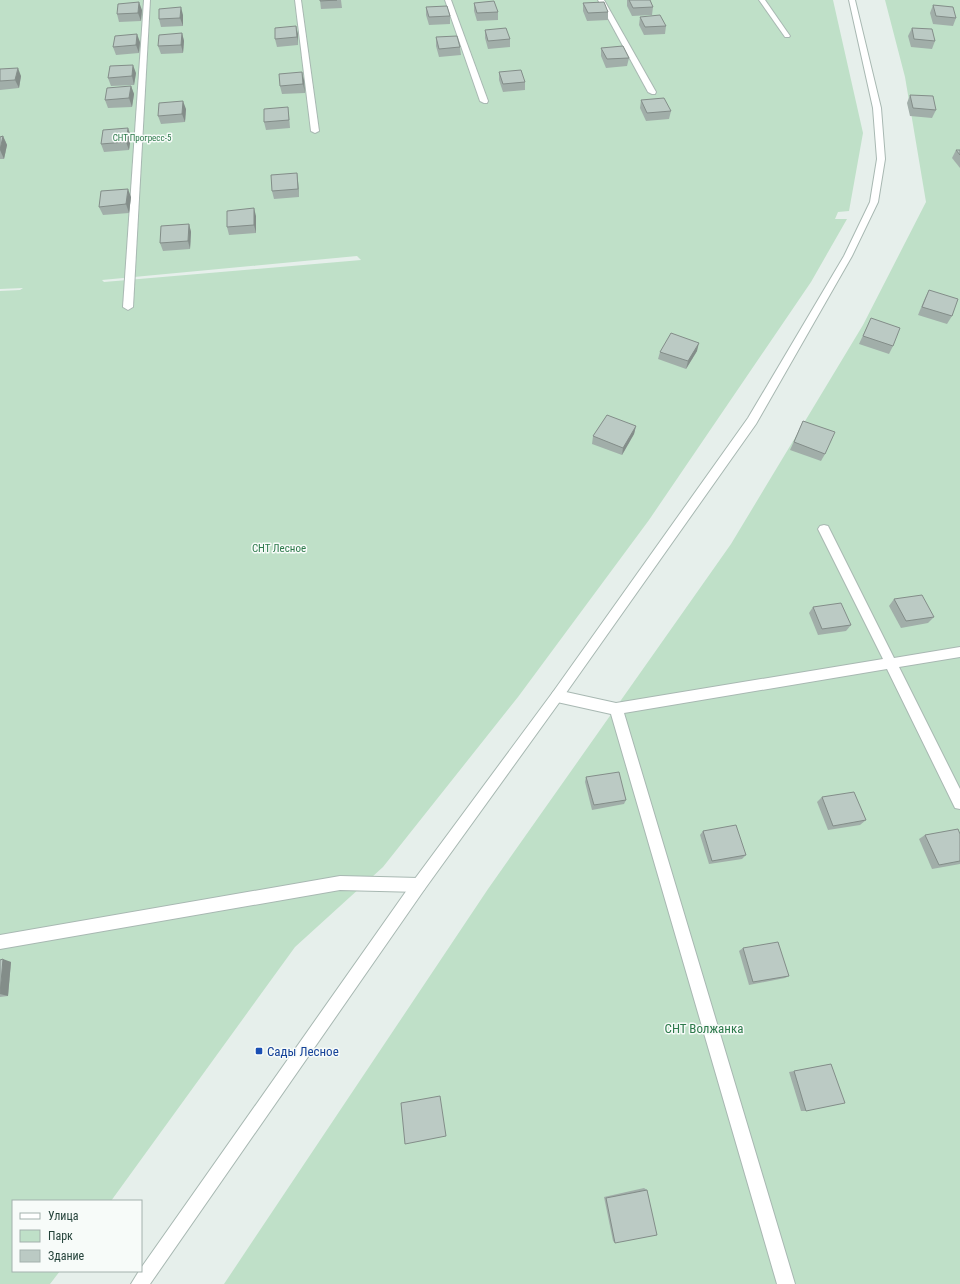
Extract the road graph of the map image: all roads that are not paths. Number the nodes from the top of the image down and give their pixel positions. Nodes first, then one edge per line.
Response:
1 (147, 0) edge
2 (298, 0) edge
3 (448, 0) edge
4 (601, 0) edge
5 (762, 0) edge
6 (852, 0) edge
7 (787, 36) dead end
8 (652, 92) dead end
9 (484, 100) dead end
10 (315, 130) dead end
11 (128, 307) dead end
12 (824, 530) dead end
13 (960, 652) edge
14 (891, 663) junction
15 (557, 696) junction
16 (616, 709) junction
17 (960, 803) edge
18 (419, 885) junction
19 (0, 942) edge
20 (140, 1284) edge
21 (786, 1284) edge

1 - 11 street
2 - 10 street
3 - 9 street
4 - 8 street
5 - 7 street
6 - 15 street
12 - 14 street
13 - 14 street
14 - 16 street
14 - 17 street
15 - 16 street
15 - 18 street
16 - 21 street
18 - 19 street
18 - 20 street

